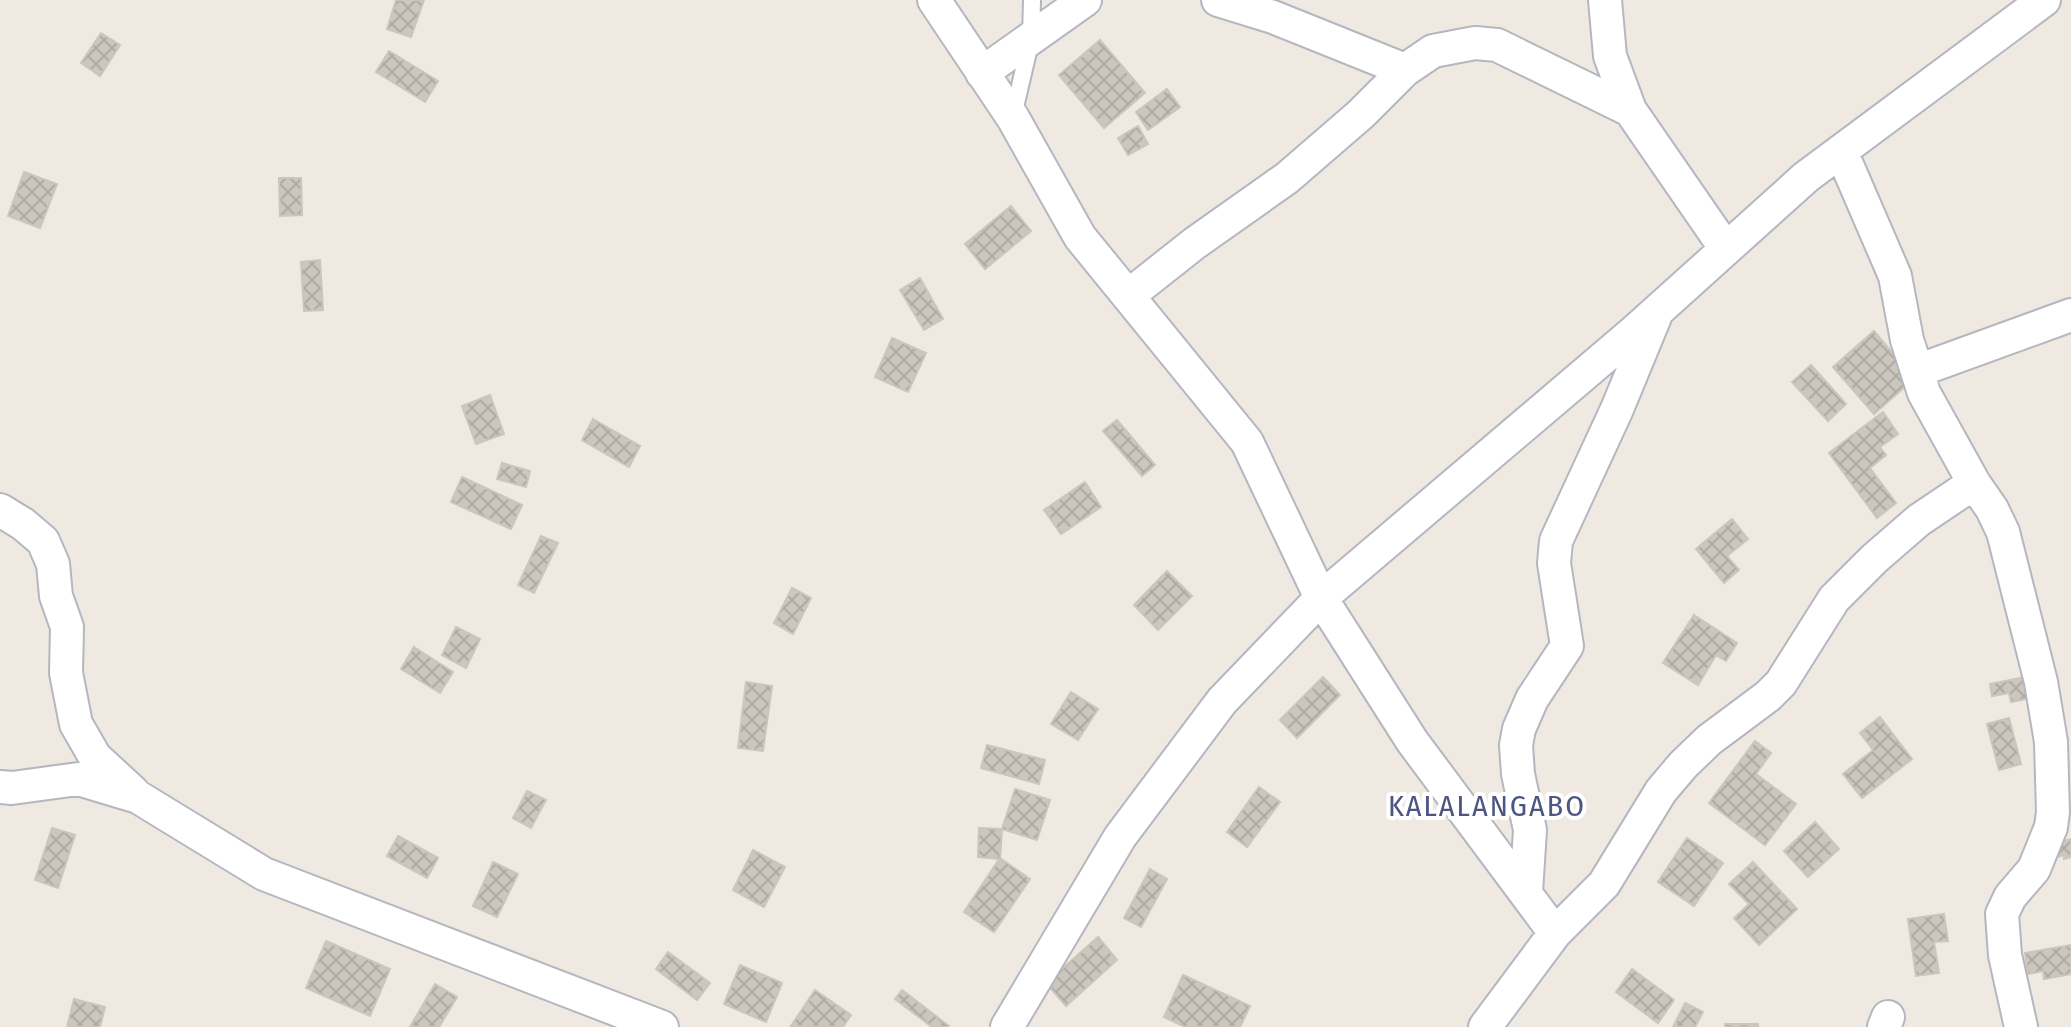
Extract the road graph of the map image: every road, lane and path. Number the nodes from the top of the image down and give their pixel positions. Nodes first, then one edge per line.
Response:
1 (934, 0) edge
2 (1032, 0) edge
3 (1085, 0) edge
4 (1218, 0) edge
5 (1605, 0) edge
6 (2044, 0) edge
7 (1031, 39) junction
8 (1405, 70) junction
9 (982, 73) junction
10 (1630, 110) junction
11 (1013, 118) junction
12 (1841, 151) junction
13 (1726, 249) junction
14 (1128, 296) junction
15 (1659, 309) junction
16 (2071, 315) edge
17 (1917, 371) junction
18 (1974, 483) junction
19 (0, 510) edge
20 (1321, 598) junction
21 (0, 787) edge
22 (138, 797) junction
23 (1526, 892) junction
24 (1555, 933) junction
25 (662, 1027) edge
26 (1007, 1027) edge
27 (1485, 1027) edge
28 (2021, 1027) edge

1 - 9 street
2 - 7 lane
3 - 7 street
4 - 8 street
5 - 10 street
6 - 12 street
7 - 9 street
7 - 11 lane
8 - 10 street
8 - 14 street
9 - 11 street
10 - 13 street
11 - 14 street
12 - 13 street
12 - 17 street
13 - 15 street
14 - 20 street
15 - 20 street
15 - 23 street
16 - 17 street
17 - 18 street
18 - 24 street
18 - 28 street
19 - 22 street
20 - 23 street
20 - 26 street
21 - 22 street
22 - 25 street
23 - 24 street
24 - 27 street

